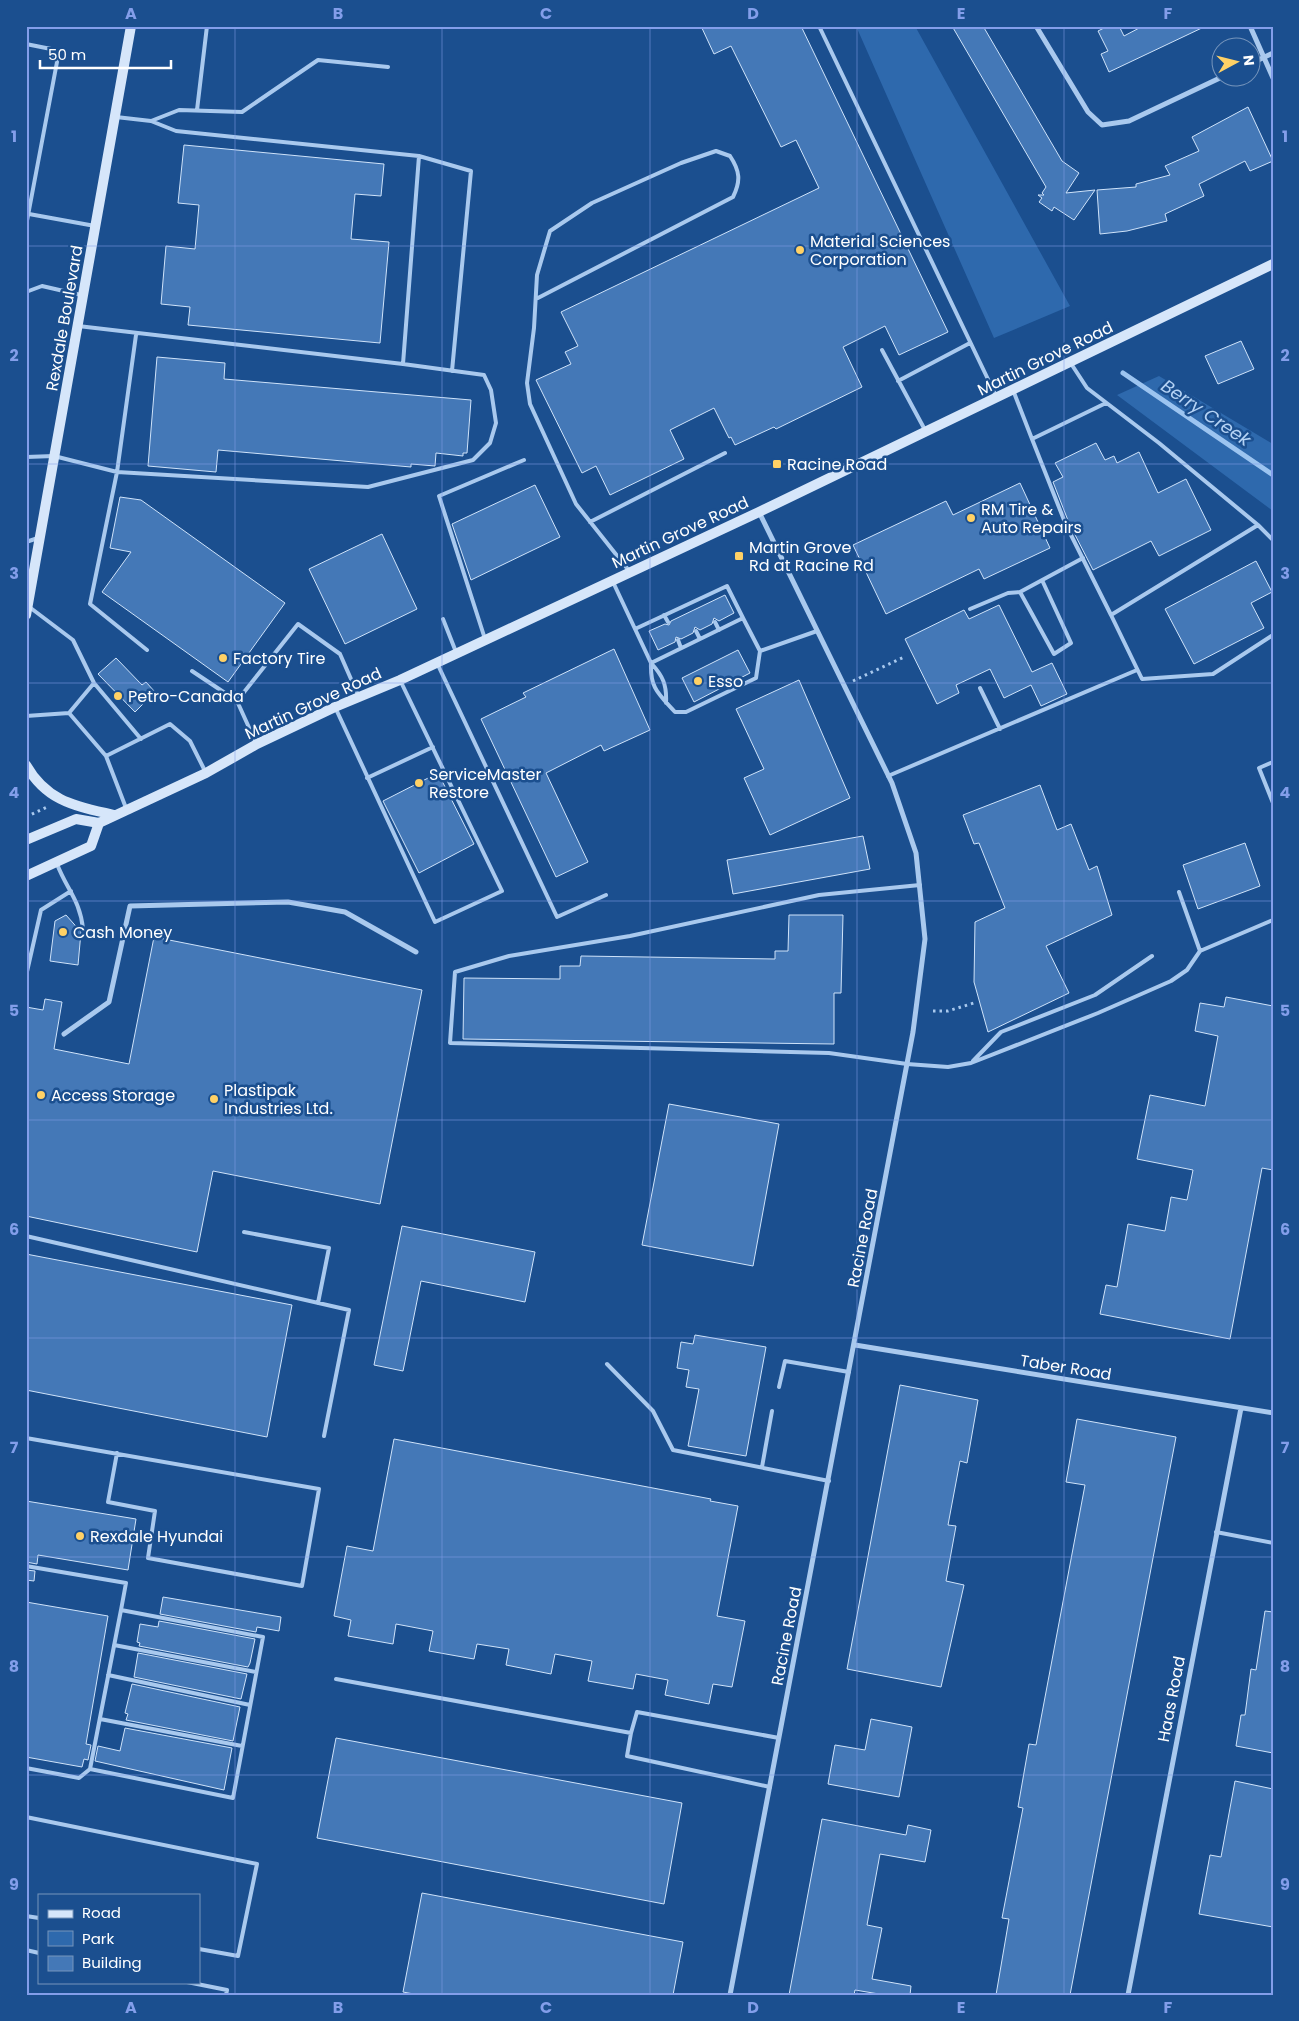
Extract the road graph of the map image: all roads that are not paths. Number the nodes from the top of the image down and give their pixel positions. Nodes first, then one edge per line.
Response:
1 (131, 26) edge
2 (207, 26) edge
3 (819, 26) edge
4 (1036, 26) edge
5 (1250, 26) edge
6 (26, 44) edge
7 (1273, 53) edge
8 (1263, 57) junction
9 (388, 67) dead end
10 (1273, 78) edge
11 (1212, 82) edge
12 (197, 110) junction
13 (116, 118) junction
14 (151, 122) junction
15 (419, 156) junction
16 (29, 214) junction
17 (26, 226) edge
18 (96, 226) junction
19 (1273, 264) edge
20 (26, 292) edge
21 (83, 295) junction
22 (536, 299) junction
23 (78, 326) junction
24 (136, 335) junction
25 (970, 343) junction
26 (882, 350) dead end
27 (1070, 362) junction
28 (403, 364) junction
29 (452, 371) junction
30 (898, 381) junction
31 (1013, 389) junction
32 (996, 398) junction
33 (1106, 403) junction
34 (926, 432) junction
35 (1032, 439) junction
36 (725, 453) dead end
37 (54, 456) junction
38 (26, 457) edge
39 (524, 460) dead end
40 (117, 472) junction
41 (759, 512) junction
42 (590, 522) junction
43 (1258, 525) junction
44 (40, 538) junction
45 (1273, 540) edge
46 (26, 542) edge
47 (1083, 558) junction
48 (630, 572) junction
49 (30, 577) edge
50 (612, 580) junction
51 (1042, 580) junction
52 (1020, 592) junction
53 (703, 597) junction
54 (706, 604) dead end
55 (683, 606) junction
56 (27, 609) edge
57 (970, 609) dead end
58 (687, 613) dead end
59 (664, 615) junction
60 (1112, 615) junction
61 (743, 618) junction
62 (443, 619) dead end
63 (668, 622) dead end
64 (715, 622) dead end
65 (635, 629) junction
66 (719, 630) junction
67 (696, 631) dead end
68 (817, 631) junction
69 (1273, 635) edge
70 (485, 639) junction
71 (700, 639) junction
72 (678, 640) dead end
73 (681, 648) junction
74 (147, 650) dead end
75 (760, 651) junction
76 (456, 652) junction
77 (436, 661) junction
78 (651, 663) junction
79 (1137, 670) junction
80 (192, 671) dead end
81 (400, 680) junction
82 (94, 683) junction
83 (980, 688) dead end
84 (359, 697) junction
85 (237, 701) junction
86 (666, 703) junction
87 (335, 707) junction
88 (69, 713) junction
89 (26, 716) edge
90 (1000, 728) junction
91 (141, 739) junction
92 (257, 744) junction
93 (433, 747) junction
94 (106, 756) junction
95 (1273, 762) edge
96 (26, 765) edge
97 (206, 773) junction
98 (888, 776) junction
99 (367, 778) junction
100 (1273, 803) edge
101 (126, 809) junction
102 (114, 815) junction
103 (99, 823) junction
104 (26, 840) edge
105 (56, 862) junction
106 (26, 876) edge
107 (920, 885) junction
108 (71, 891) junction
109 (1179, 892) dead end
110 (606, 894) dead end
111 (1273, 920) edge
112 (84, 929) dead end
113 (1200, 951) junction
114 (416, 952) dead end
115 (1152, 956) dead end
116 (26, 976) edge
117 (64, 1034) dead end
118 (971, 1062) junction
119 (907, 1064) junction
120 (244, 1232) dead end
121 (26, 1236) edge
122 (318, 1303) junction
123 (855, 1345) junction
124 (607, 1364) dead end
125 (850, 1372) junction
126 (780, 1387) dead end
127 (1241, 1408) junction
128 (772, 1411) dead end
129 (1273, 1412) edge
130 (324, 1436) dead end
131 (26, 1438) edge
132 (117, 1453) junction
133 (762, 1467) junction
134 (829, 1481) junction
135 (1216, 1532) junction
136 (1273, 1543) edge
137 (26, 1566) edge
138 (121, 1610) junction
139 (114, 1645) junction
140 (256, 1672) junction
141 (108, 1675) junction
142 (336, 1678) dead end
143 (250, 1704) junction
144 (100, 1719) junction
145 (631, 1733) junction
146 (779, 1738) junction
147 (242, 1746) junction
148 (26, 1768) edge
149 (90, 1769) junction
150 (770, 1787) junction
151 (26, 1817) edge
152 (200, 1949) edge
153 (198, 1984) edge
154 (226, 1995) edge
155 (730, 1995) edge
156 (1128, 1995) edge

1 - 13 main road, Rexdale Boulevard
2 - 12 lane
3 - 25 lane
4 - 11 street
5 - 8 street
6 - 16 lane
7 - 8 street
8 - 10 street
9 - 12 lane
12 - 14 lane
13 - 14 lane
13 - 18 main road, Rexdale Boulevard
14 - 15 lane
15 - 28 lane
15 - 29 lane
16 - 17 lane
16 - 18 lane
18 - 21 main road, Rexdale Boulevard
19 - 27 main road, Martin Grove Road
20 - 21 lane
21 - 23 main road, Rexdale Boulevard
22 - 22 lane
22 - 42 lane
23 - 24 lane
23 - 37 main road, Rexdale Boulevard
24 - 28 lane
24 - 40 lane
25 - 30 lane
25 - 32 lane
26 - 30 lane
27 - 31 main road, Martin Grove Road
27 - 33 lane
28 - 29 lane
29 - 40 lane
30 - 34 lane
31 - 32 main road, Martin Grove Road
31 - 35 lane
32 - 34 main road, Martin Grove Road
33 - 35 lane
33 - 43 lane
34 - 41 main road, Martin Grove Road
35 - 47 lane
36 - 42 lane
37 - 38 lane
37 - 40 lane
37 - 44 main road, Rexdale Boulevard
39 - 70 lane
40 - 74 lane
41 - 48 main road, Martin Grove Road
41 - 68 street, Racine Road
42 - 48 lane
43 - 45 lane
43 - 60 lane
44 - 46 lane
44 - 49 main road, Rexdale Boulevard
47 - 51 lane
47 - 60 lane
48 - 50 main road, Martin Grove Road
49 - 56 main road, Rexdale Boulevard
50 - 65 lane
50 - 70 main road, Martin Grove Road
51 - 52 lane
51 - 52 lane
52 - 57 lane
53 - 54 lane
53 - 55 lane
53 - 61 lane
55 - 58 lane
55 - 59 lane
56 - 82 lane
59 - 63 lane
59 - 65 lane
60 - 79 lane
61 - 66 lane
61 - 75 lane
62 - 76 lane
64 - 66 lane
65 - 78 lane
66 - 71 lane
67 - 71 lane
68 - 75 lane
68 - 98 street, Racine Road
69 - 79 lane
70 - 76 main road, Martin Grove Road
71 - 73 lane
72 - 73 lane
73 - 78 lane
75 - 86 lane
76 - 77 main road, Martin Grove Road
77 - 81 main road, Martin Grove Road
77 - 110 lane
78 - 86 lane
78 - 86 lane
79 - 90 lane
80 - 85 lane
81 - 84 main road, Martin Grove Road
81 - 93 lane
82 - 88 lane
82 - 91 lane
83 - 90 lane
84 - 85 lane
84 - 87 main road, Martin Grove Road
85 - 92 lane
87 - 92 main road, Martin Grove Road
87 - 99 lane
88 - 89 lane
88 - 94 lane
90 - 98 lane
91 - 94 lane
91 - 97 lane
92 - 97 main road, Martin Grove Road
93 - 99 lane
93 - 99 lane
94 - 101 lane
95 - 100 lane
96 - 102 main road
97 - 101 main road, Martin Grove Road
98 - 107 street, Racine Road
101 - 102 main road, Martin Grove Road
102 - 103 main road, Martin Grove Road
103 - 104 main road
103 - 105 main road
105 - 106 main road
105 - 108 lane
107 - 119 street, Racine Road
107 - 119 lane
108 - 112 lane
108 - 116 lane
109 - 113 lane
111 - 113 lane
113 - 118 lane
114 - 117 street
115 - 118 lane
118 - 119 lane
119 - 123 street, Racine Road
120 - 122 lane
121 - 122 lane
122 - 130 lane
123 - 125 street, Racine Road
123 - 127 street, Taber Road
124 - 133 lane
125 - 126 lane
125 - 134 street, Racine Road
127 - 129 street, Taber Road
127 - 135 street, Haas Road
128 - 133 lane
131 - 132 lane
132 - 132 lane
133 - 134 lane
134 - 146 street, Racine Road
135 - 136 lane
135 - 156 street, Haas Road
137 - 138 lane
138 - 139 lane
138 - 140 lane
139 - 140 lane
139 - 141 lane
140 - 143 lane
141 - 143 lane
141 - 144 lane
142 - 145 lane
143 - 147 lane
144 - 147 lane
144 - 149 lane
145 - 146 lane
145 - 150 lane
146 - 150 street, Racine Road
147 - 149 lane
148 - 149 lane
150 - 155 street, Racine Road
151 - 152 lane
153 - 154 lane

